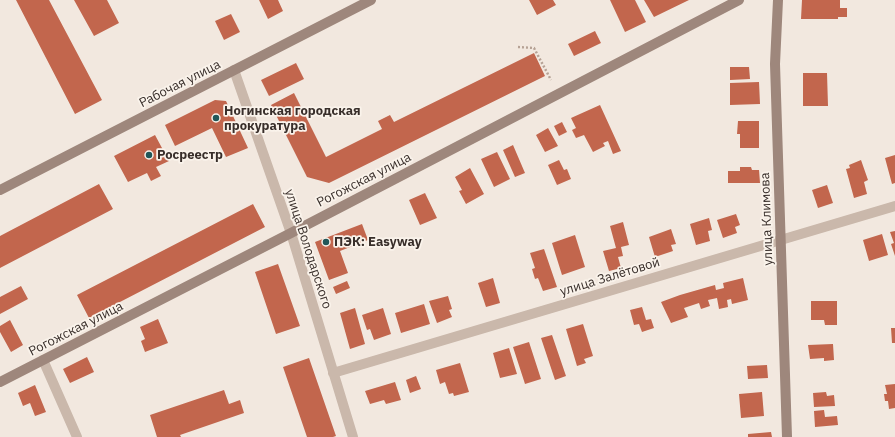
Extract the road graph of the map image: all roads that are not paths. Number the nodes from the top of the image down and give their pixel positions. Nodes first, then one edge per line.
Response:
1 (371, 0) edge
2 (739, 0) edge
3 (778, 0) edge
4 (234, 70) junction
5 (0, 190) edge
6 (895, 206) edge
7 (291, 233) junction
8 (781, 240) junction
9 (43, 360) junction
10 (333, 373) junction
11 (0, 382) edge
12 (77, 437) edge
13 (353, 437) edge
14 (787, 437) edge

1 - 4 main road, Рабочая улица
2 - 7 main road, Рогожская улица
3 - 8 main road, улица Климова
4 - 5 main road, Рабочая улица
4 - 7 street, улица Володарского
6 - 8 street, улица Залётовой
7 - 9 main road, Рогожская улица
7 - 10 street, улица Володарского
8 - 10 street, улица Залётовой
8 - 14 main road, улица Климова
9 - 11 main road, Рогожская улица
9 - 12 street
10 - 13 street, улица Володарского

